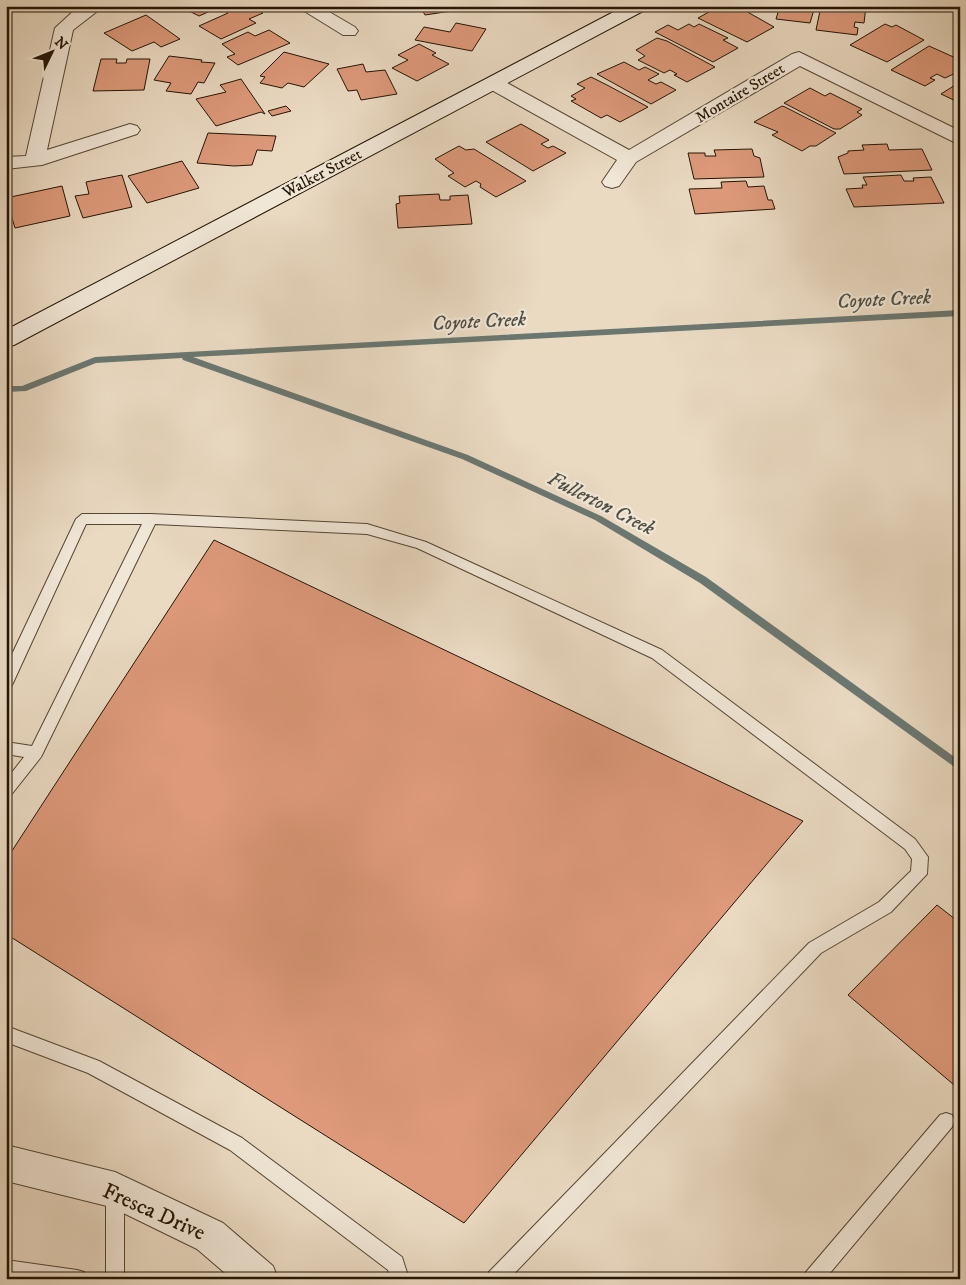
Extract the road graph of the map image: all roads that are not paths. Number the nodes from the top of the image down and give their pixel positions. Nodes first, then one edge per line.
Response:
1 (95, 6) edge
2 (305, 6) edge
3 (638, 6) edge
4 (349, 31) dead end
5 (493, 83) junction
6 (130, 130) dead end
7 (960, 139) edge
8 (629, 158) junction
9 (34, 161) junction
10 (6, 163) edge
11 (612, 182) dead end
12 (6, 340) edge
13 (151, 519) junction
14 (6, 683) edge
15 (6, 748) edge
16 (36, 753) junction
17 (6, 791) edge
18 (6, 1034) edge
19 (946, 1121) dead end
20 (6, 1163) edge
21 (115, 1190) junction
22 (6, 1269) edge
23 (77, 1279) edge
24 (115, 1279) edge
25 (260, 1279) edge
26 (400, 1279) edge
27 (496, 1279) edge
28 (814, 1279) edge

1 - 9 street
2 - 4 street
3 - 5 street, Walker Street
5 - 8 street
5 - 12 street, Walker Street
6 - 9 street
7 - 8 street, Montaire Street
8 - 11 street, Montaire Street
9 - 10 street
13 - 14 lane
13 - 16 lane
13 - 27 lane
15 - 16 lane
16 - 17 lane
18 - 26 lane
19 - 28 lane
20 - 21 street, Fresca Drive
21 - 24 lane
21 - 25 street, Fresca Drive
22 - 23 lane

